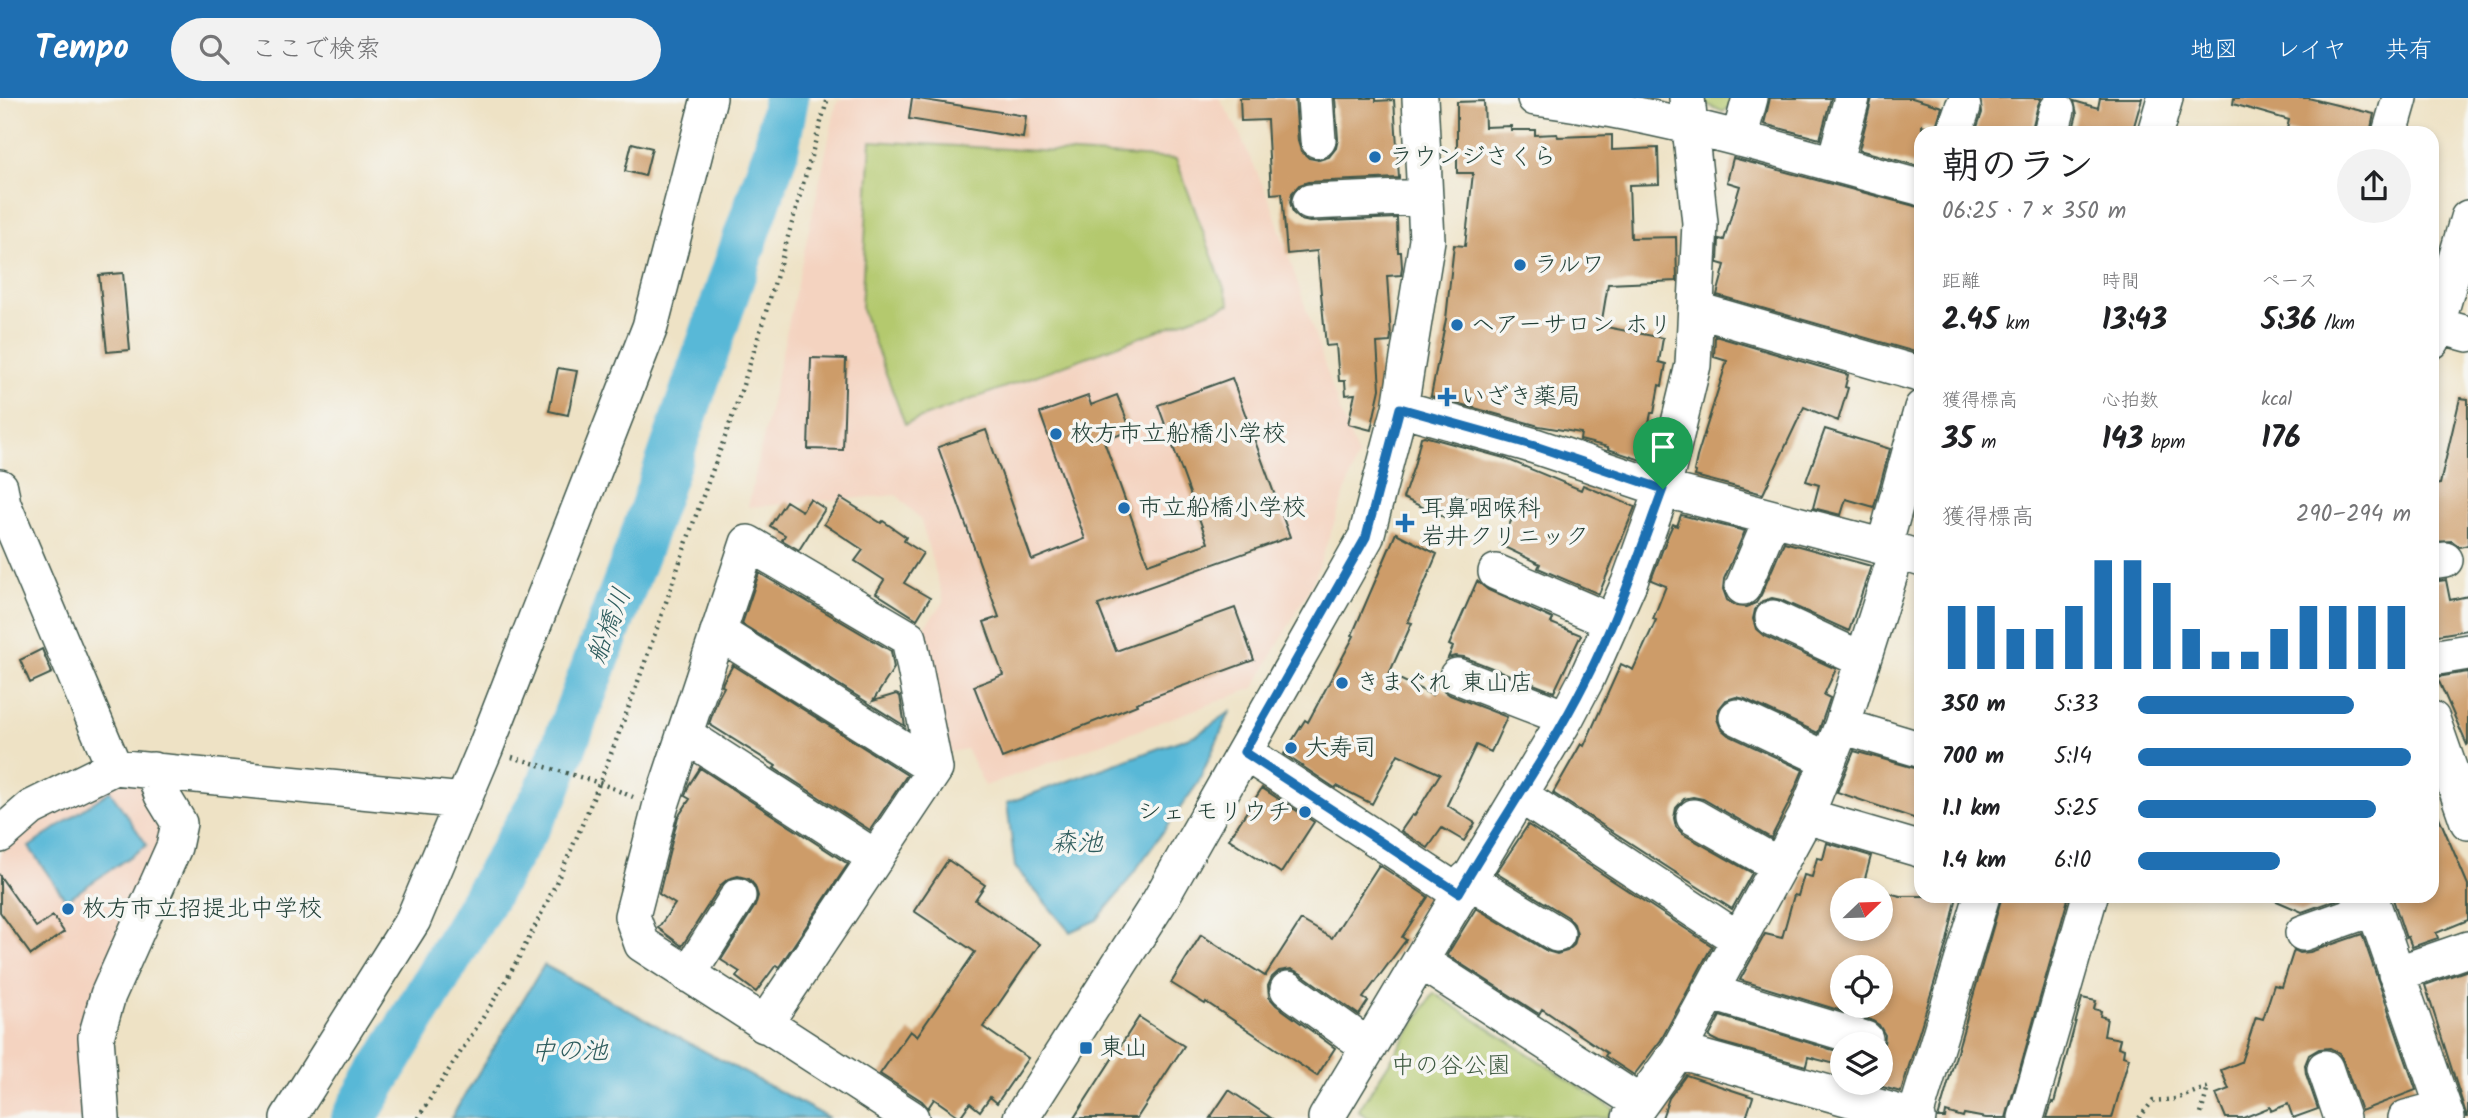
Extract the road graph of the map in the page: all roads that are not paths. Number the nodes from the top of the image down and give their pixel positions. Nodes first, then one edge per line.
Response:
1 (709, 98) edge
2 (1315, 98) edge
3 (1420, 98) edge
4 (1535, 98) edge
5 (1751, 98) edge
6 (1852, 98) edge
7 (2165, 98) edge
8 (2400, 98) edge
9 (1572, 100) edge
10 (1689, 112) edge
11 (2157, 126) edge
12 (2392, 126) edge
13 (1738, 139) junction
14 (1318, 140) dead end
15 (1834, 164) junction
16 (1914, 186) edge
17 (1425, 197) junction
18 (1310, 202) dead end
19 (2468, 218) edge
20 (1697, 310) junction
21 (2442, 331) edge
22 (1914, 373) edge
23 (1400, 408) junction
24 (1914, 463) edge
25 (0, 487) edge
26 (1663, 489) junction
27 (1772, 518) junction
28 (1901, 553) edge
29 (1496, 572) dead end
30 (1743, 587) dead end
31 (1773, 618) dead end
32 (1612, 622) junction
33 (718, 632) junction
34 (2468, 652) edge
35 (2439, 657) edge
36 (1863, 660) junction
37 (1457, 676) dead end
38 (1737, 717) dead end
39 (1566, 718) junction
40 (1842, 726) junction
41 (684, 734) junction
42 (2439, 739) edge
43 (1914, 748) edge
44 (1244, 752) junction
45 (1828, 760) junction
46 (114, 766) junction
47 (935, 769) junction
48 (153, 770) junction
49 (1520, 795) junction
50 (464, 801) junction
51 (1806, 816) junction
52 (1694, 817) dead end
53 (2468, 822) edge
54 (0, 835) edge
55 (1914, 848) edge
56 (876, 858) junction
57 (1779, 865) junction
58 (1463, 886) junction
59 (737, 896) dead end
60 (1980, 903) edge
61 (2086, 903) edge
62 (2370, 903) edge
63 (2372, 903) edge
64 (2303, 933) dead end
65 (1557, 934) dead end
66 (1738, 939) junction
67 (2468, 949) edge
68 (1420, 961) junction
69 (2396, 974) junction
70 (688, 975) junction
71 (1288, 989) dead end
72 (1709, 992) junction
73 (764, 1025) junction
74 (1842, 1032) edge
75 (1369, 1047) junction
76 (1678, 1051) junction
77 (2325, 1068) dead end
78 (1635, 1110) edge
79 (2445, 1113) edge
80 (102, 1118) edge
81 (288, 1118) edge
82 (911, 1118) edge
83 (1021, 1118) edge
84 (1326, 1118) edge
85 (1917, 1118) edge
86 (2026, 1118) edge
87 (2342, 1118) edge
88 (2406, 1118) edge

1 - 50 street
2 - 14 street
3 - 17 street
4 - 9 street
5 - 13 street
6 - 15 street
7 - 11 street
8 - 12 street
9 - 10 street
10 - 13 street
10 - 20 street
13 - 15 street
15 - 16 street
17 - 18 street
17 - 23 street
19 - 21 street
20 - 22 street
20 - 26 street
23 - 26 street
23 - 44 street
24 - 28 street
25 - 46 street
26 - 27 street
26 - 32 street
27 - 28 street
27 - 30 street
28 - 36 street
29 - 32 street
31 - 36 street
32 - 39 street
33 - 41 street
33 - 47 street
33 - 47 street
34 - 35 street
36 - 40 street
37 - 39 street
38 - 45 street
39 - 49 street
40 - 43 street
40 - 45 street
41 - 56 street
41 - 70 street
42 - 53 street
44 - 58 street
44 - 83 street
45 - 51 street
46 - 48 street
46 - 54 street
47 - 56 street
48 - 50 street
48 - 80 street
49 - 58 street
49 - 66 street
50 - 81 street
51 - 55 street
51 - 57 street
52 - 57 street
56 - 73 street
57 - 66 street
58 - 65 street
58 - 68 street
59 - 70 street
60 - 85 street
61 - 86 street
62 - 64 street
63 - 69 street
66 - 72 street
67 - 69 street
68 - 75 street
68 - 78 street
69 - 79 street
70 - 73 street
71 - 75 street
72 - 74 street
72 - 76 street
73 - 82 street
75 - 84 street
76 - 78 street
76 - 85 street
77 - 87 street
79 - 88 street

